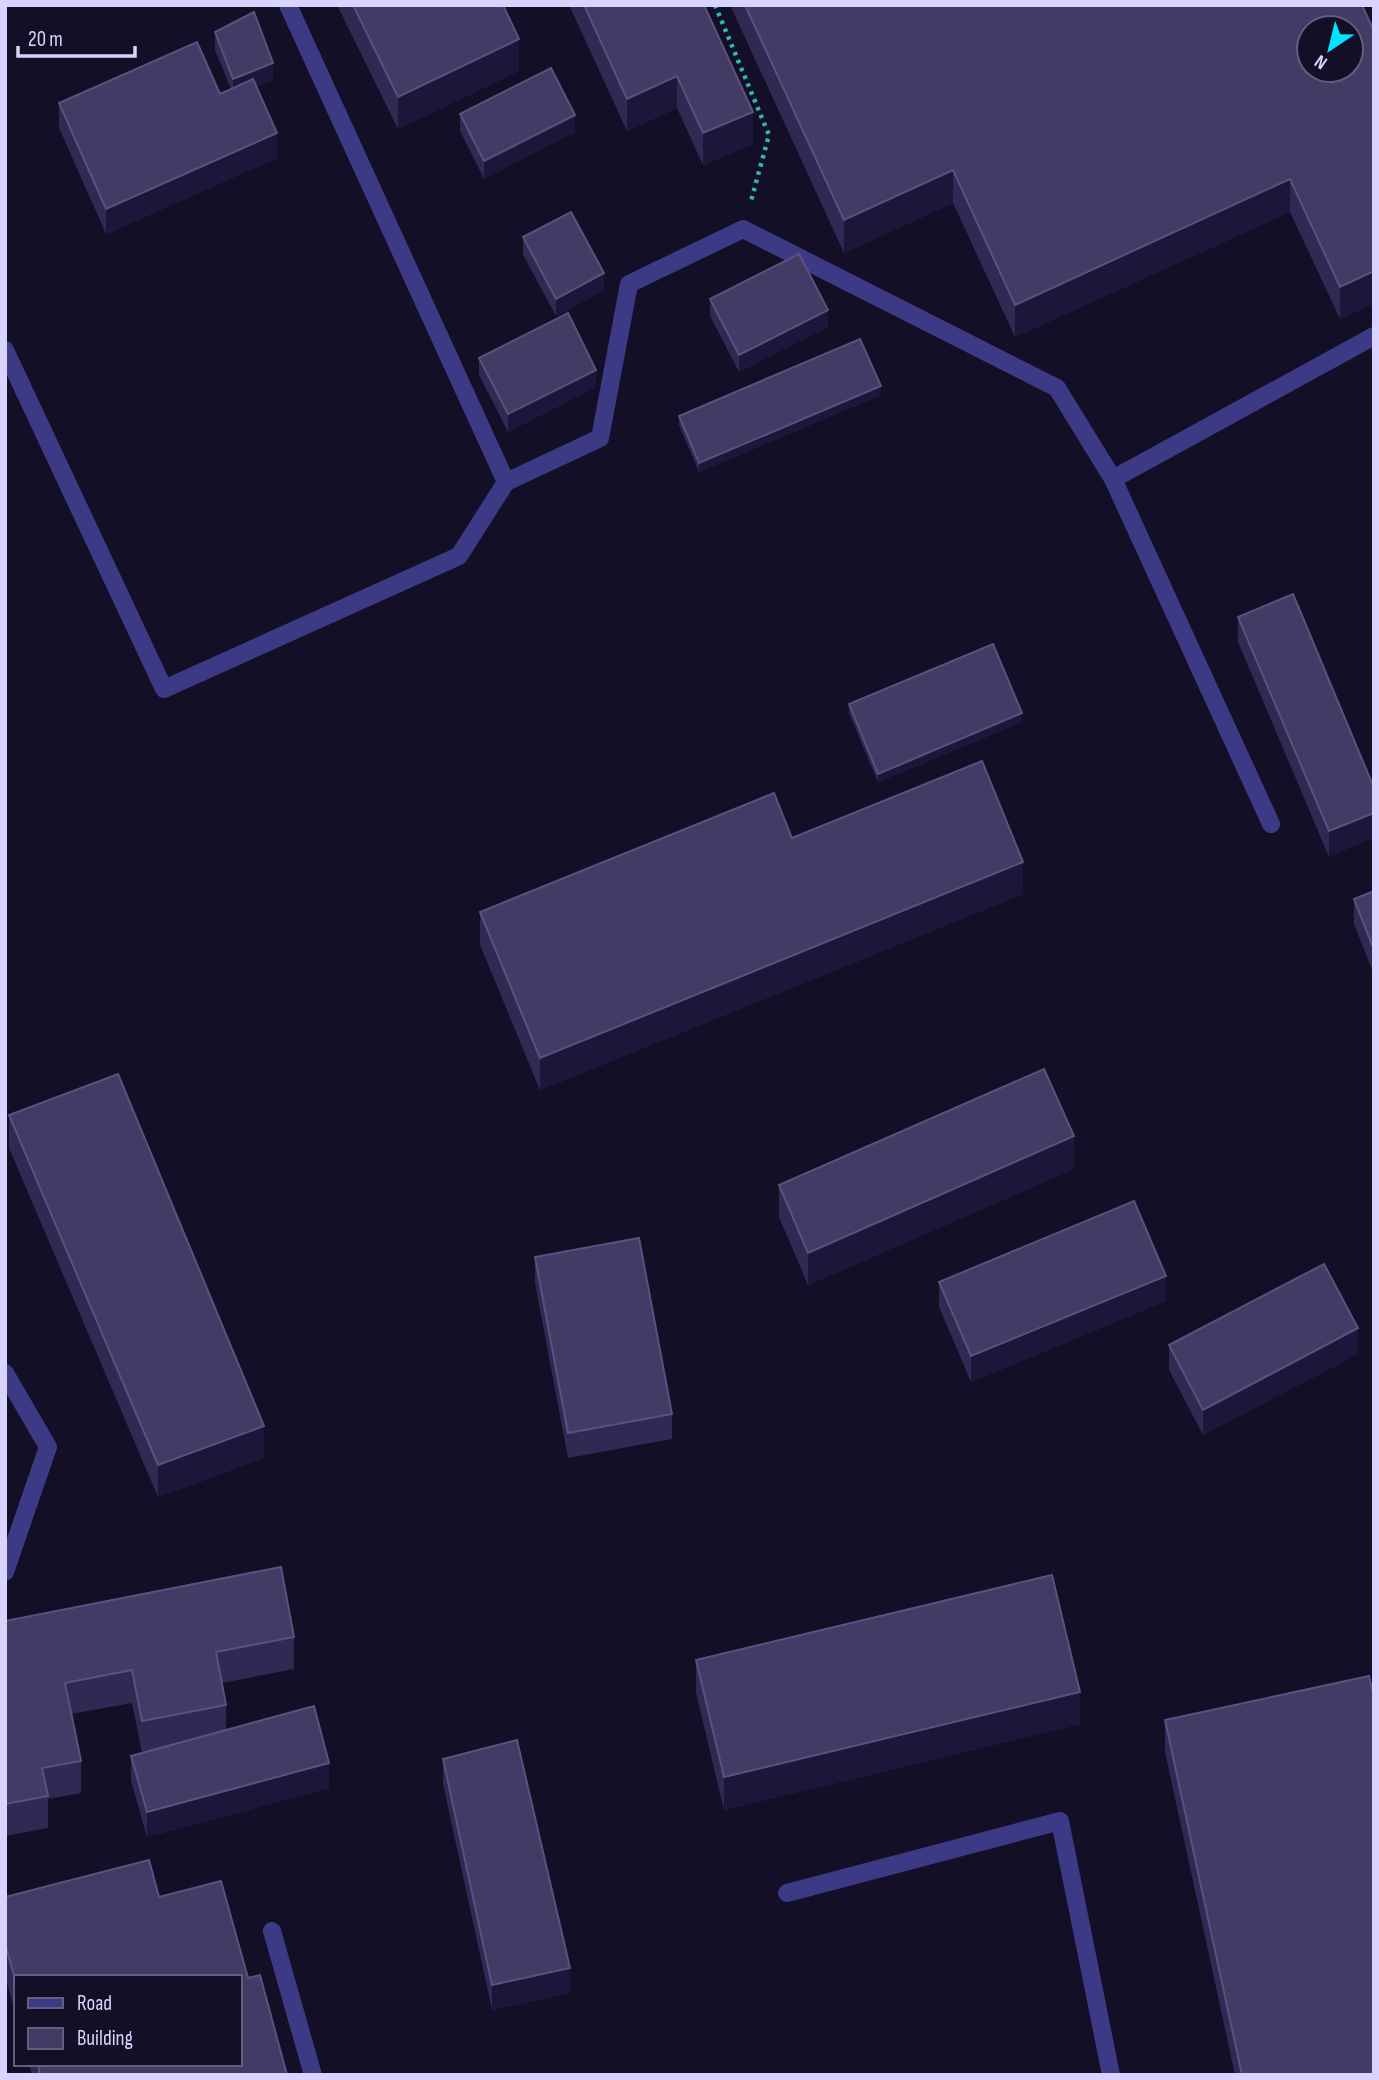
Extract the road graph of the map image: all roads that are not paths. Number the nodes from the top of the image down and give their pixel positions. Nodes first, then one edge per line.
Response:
1 (288, 5) edge
2 (1374, 336) edge
3 (5, 350) edge
4 (1114, 479) junction
5 (506, 482) junction
6 (1270, 824) dead end
7 (5, 1373) edge
8 (5, 1572) edge
9 (787, 1894) dead end
10 (272, 1931) dead end
11 (313, 2075) edge
12 (1111, 2075) edge

1 - 5 lane
2 - 4 lane
3 - 5 lane
4 - 5 lane
4 - 6 lane
7 - 8 lane
9 - 12 lane
10 - 11 lane

